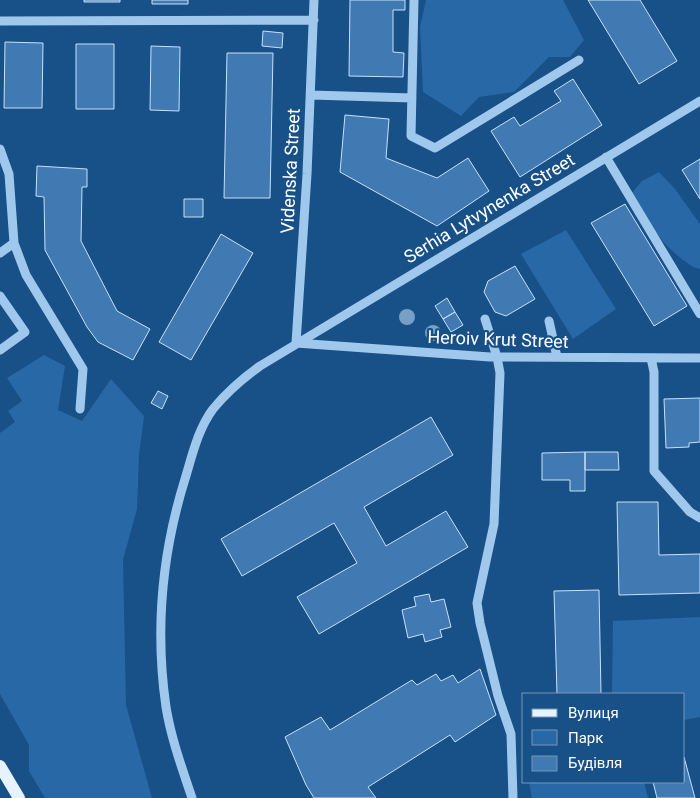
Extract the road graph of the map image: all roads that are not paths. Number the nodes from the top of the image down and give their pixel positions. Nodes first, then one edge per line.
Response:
1 (314, 0) edge
2 (414, 0) edge
3 (314, 20) junction
4 (0, 21) edge
5 (579, 60) dead end
6 (311, 95) junction
7 (412, 98) junction
8 (700, 103) edge
9 (0, 149) edge
10 (606, 157) junction
11 (14, 243) junction
12 (0, 253) edge
13 (0, 296) edge
14 (700, 314) edge
15 (486, 319) dead end
16 (549, 321) dead end
17 (296, 344) junction
18 (0, 350) edge
19 (497, 357) junction
20 (557, 357) junction
21 (651, 358) junction
22 (700, 358) edge
23 (80, 409) dead end
24 (700, 518) edge
25 (0, 766) edge
26 (19, 798) edge
27 (192, 798) edge
28 (513, 798) edge

1 - 3 street, Videnska Street
2 - 7 street
3 - 4 street
3 - 6 street, Videnska Street
5 - 7 street
6 - 7 street
6 - 17 street, Videnska Street
8 - 10 street, Serhia Lytvynenka Street
9 - 11 street
10 - 14 street
10 - 17 street, Serhia Lytvynenka Street
11 - 12 street
11 - 23 street
13 - 18 street
15 - 19 street
16 - 20 street
17 - 19 street, Heroiv Krut Street
17 - 27 street, Serhia Lytvynenka Street
19 - 20 street, Heroiv Krut Street
19 - 28 street
20 - 21 street, Heroiv Krut Street
21 - 22 street, Heroiv Krut Street
21 - 24 street
25 - 26 main road

